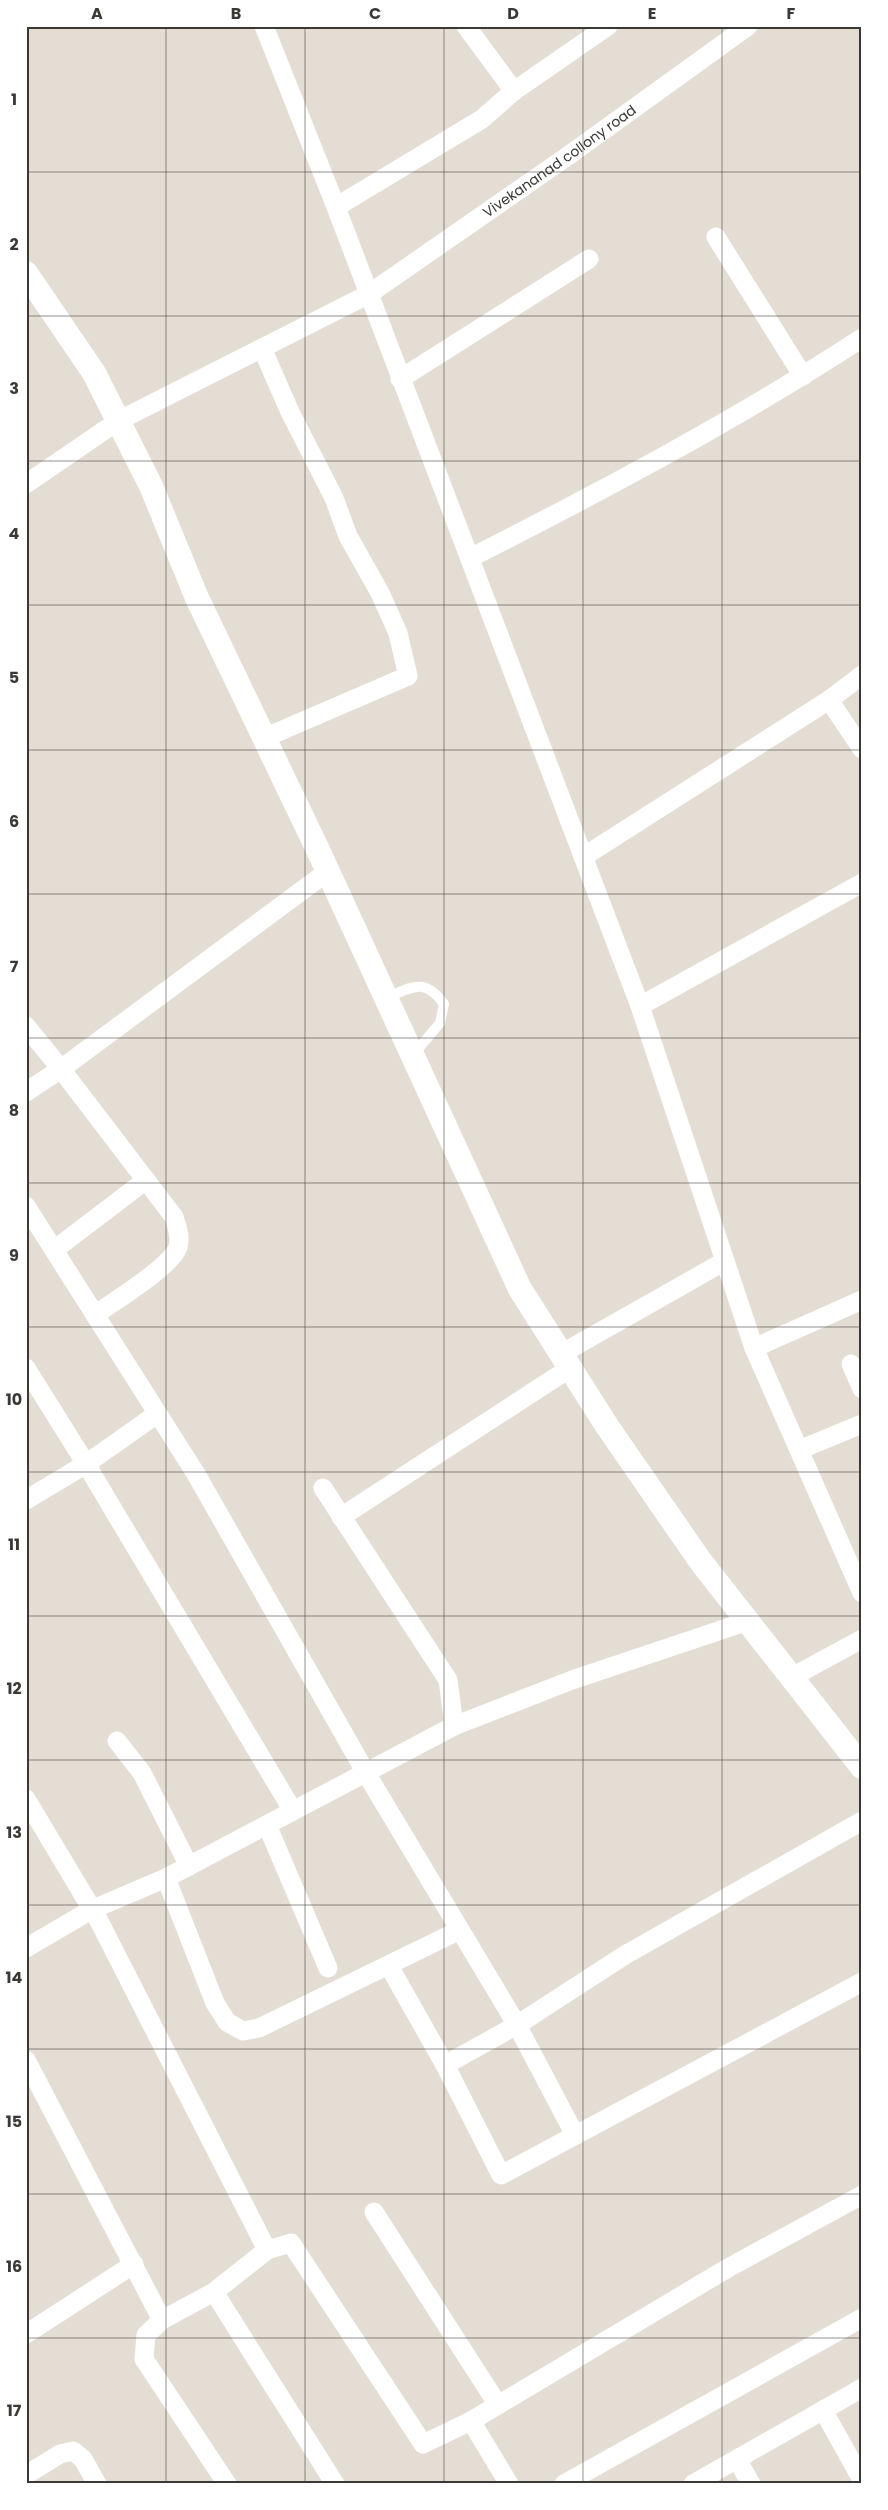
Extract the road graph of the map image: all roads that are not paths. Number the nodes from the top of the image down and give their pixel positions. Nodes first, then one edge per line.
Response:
1 (264, 26) edge
2 (466, 26) edge
3 (608, 26) edge
4 (748, 26) edge
5 (514, 91) junction
6 (336, 207) junction
7 (716, 237) dead end
8 (589, 259) dead end
9 (26, 273) edge
10 (369, 294) junction
11 (862, 338) edge
12 (262, 348) junction
13 (803, 376) junction
14 (400, 379) junction
15 (118, 421) junction
16 (26, 484) edge
17 (470, 558) junction
18 (862, 675) edge
19 (828, 700) junction
20 (264, 738) junction
21 (862, 749) edge
22 (583, 857) junction
23 (328, 872) junction
24 (862, 884) edge
25 (385, 998) junction
26 (640, 1006) junction
27 (26, 1026) edge
28 (412, 1056) junction
29 (62, 1069) junction
30 (26, 1092) edge
31 (146, 1180) junction
32 (29, 1217) edge
33 (54, 1250) junction
34 (725, 1261) junction
35 (862, 1300) edge
36 (95, 1315) junction
37 (754, 1348) junction
38 (566, 1361) junction
39 (851, 1364) dead end
40 (26, 1368) edge
41 (862, 1389) edge
42 (157, 1414) junction
43 (862, 1424) edge
44 (799, 1450) junction
45 (86, 1464) junction
46 (322, 1488) dead end
47 (26, 1500) edge
48 (341, 1517) junction
49 (862, 1593) edge
50 (748, 1621) junction
51 (862, 1639) edge
52 (792, 1677) junction
53 (454, 1726) junction
54 (117, 1741) dead end
55 (862, 1767) edge
56 (366, 1772) junction
57 (26, 1799) edge
58 (293, 1811) junction
59 (862, 1821) edge
60 (267, 1825) junction
61 (190, 1866) junction
62 (166, 1878) junction
63 (92, 1910) junction
64 (460, 1930) junction
65 (26, 1948) edge
66 (389, 1966) junction
67 (328, 1968) dead end
68 (862, 1982) edge
69 (517, 2025) junction
70 (26, 2060) edge
71 (445, 2065) junction
72 (575, 2135) junction
73 (862, 2195) edge
74 (374, 2212) dead end
75 (266, 2250) junction
76 (134, 2264) junction
77 (214, 2292) junction
78 (862, 2318) edge
79 (162, 2320) junction
80 (26, 2334) edge
81 (862, 2388) edge
82 (498, 2405) junction
83 (823, 2410) junction
84 (471, 2421) junction
85 (737, 2459) junction
86 (26, 2475) edge
87 (862, 2480) edge
88 (97, 2484) edge
89 (227, 2484) edge
90 (335, 2484) edge
91 (508, 2484) edge
92 (564, 2484) edge
93 (692, 2484) edge
94 (751, 2484) edge

1 - 6 street
2 - 5 street
3 - 5 street
4 - 10 street, Vivekananad collony road
5 - 6 street
6 - 10 street
7 - 13 street
8 - 14 street
9 - 15 street
10 - 12 street, Vivekananad collony road
10 - 14 street
11 - 13 street
12 - 15 street, Vivekananad collony road
12 - 20 street
13 - 17 street
14 - 17 street
15 - 16 street, Vivekananad collony road
15 - 20 street
17 - 22 street
18 - 19 street
19 - 21 street
19 - 22 street
20 - 23 street
22 - 26 street
23 - 25 street
23 - 29 street
24 - 26 street
25 - 28 street
25 - 28 lane
26 - 34 street
27 - 29 street
28 - 38 street
29 - 30 street
29 - 31 street
31 - 33 street
31 - 36 street
32 - 33 street
33 - 36 street
34 - 37 street
34 - 38 street
35 - 37 street
36 - 42 street
37 - 44 street
38 - 48 street
38 - 50 street
39 - 41 street
40 - 45 street
42 - 45 street
42 - 56 street
43 - 44 street
44 - 49 street
45 - 47 street
45 - 58 street
46 - 48 street
48 - 53 street
50 - 52 street
50 - 53 street
51 - 52 street
52 - 55 street
53 - 56 street
54 - 61 street
56 - 58 street
56 - 64 street
57 - 63 street
58 - 60 street
59 - 69 street
60 - 61 street
60 - 67 street
61 - 62 street
62 - 63 street
62 - 66 street
63 - 65 street
63 - 75 street
64 - 66 street
64 - 69 street
66 - 71 street
68 - 72 street
69 - 71 street
69 - 72 street
70 - 76 street
71 - 72 street
73 - 82 street
74 - 82 street
75 - 77 street
75 - 84 street
76 - 79 street
76 - 80 street
77 - 79 street
77 - 90 street
78 - 92 street
79 - 89 street
81 - 83 street
82 - 84 street
83 - 85 street
83 - 87 street
84 - 91 street
85 - 93 street
85 - 94 street
86 - 88 street

